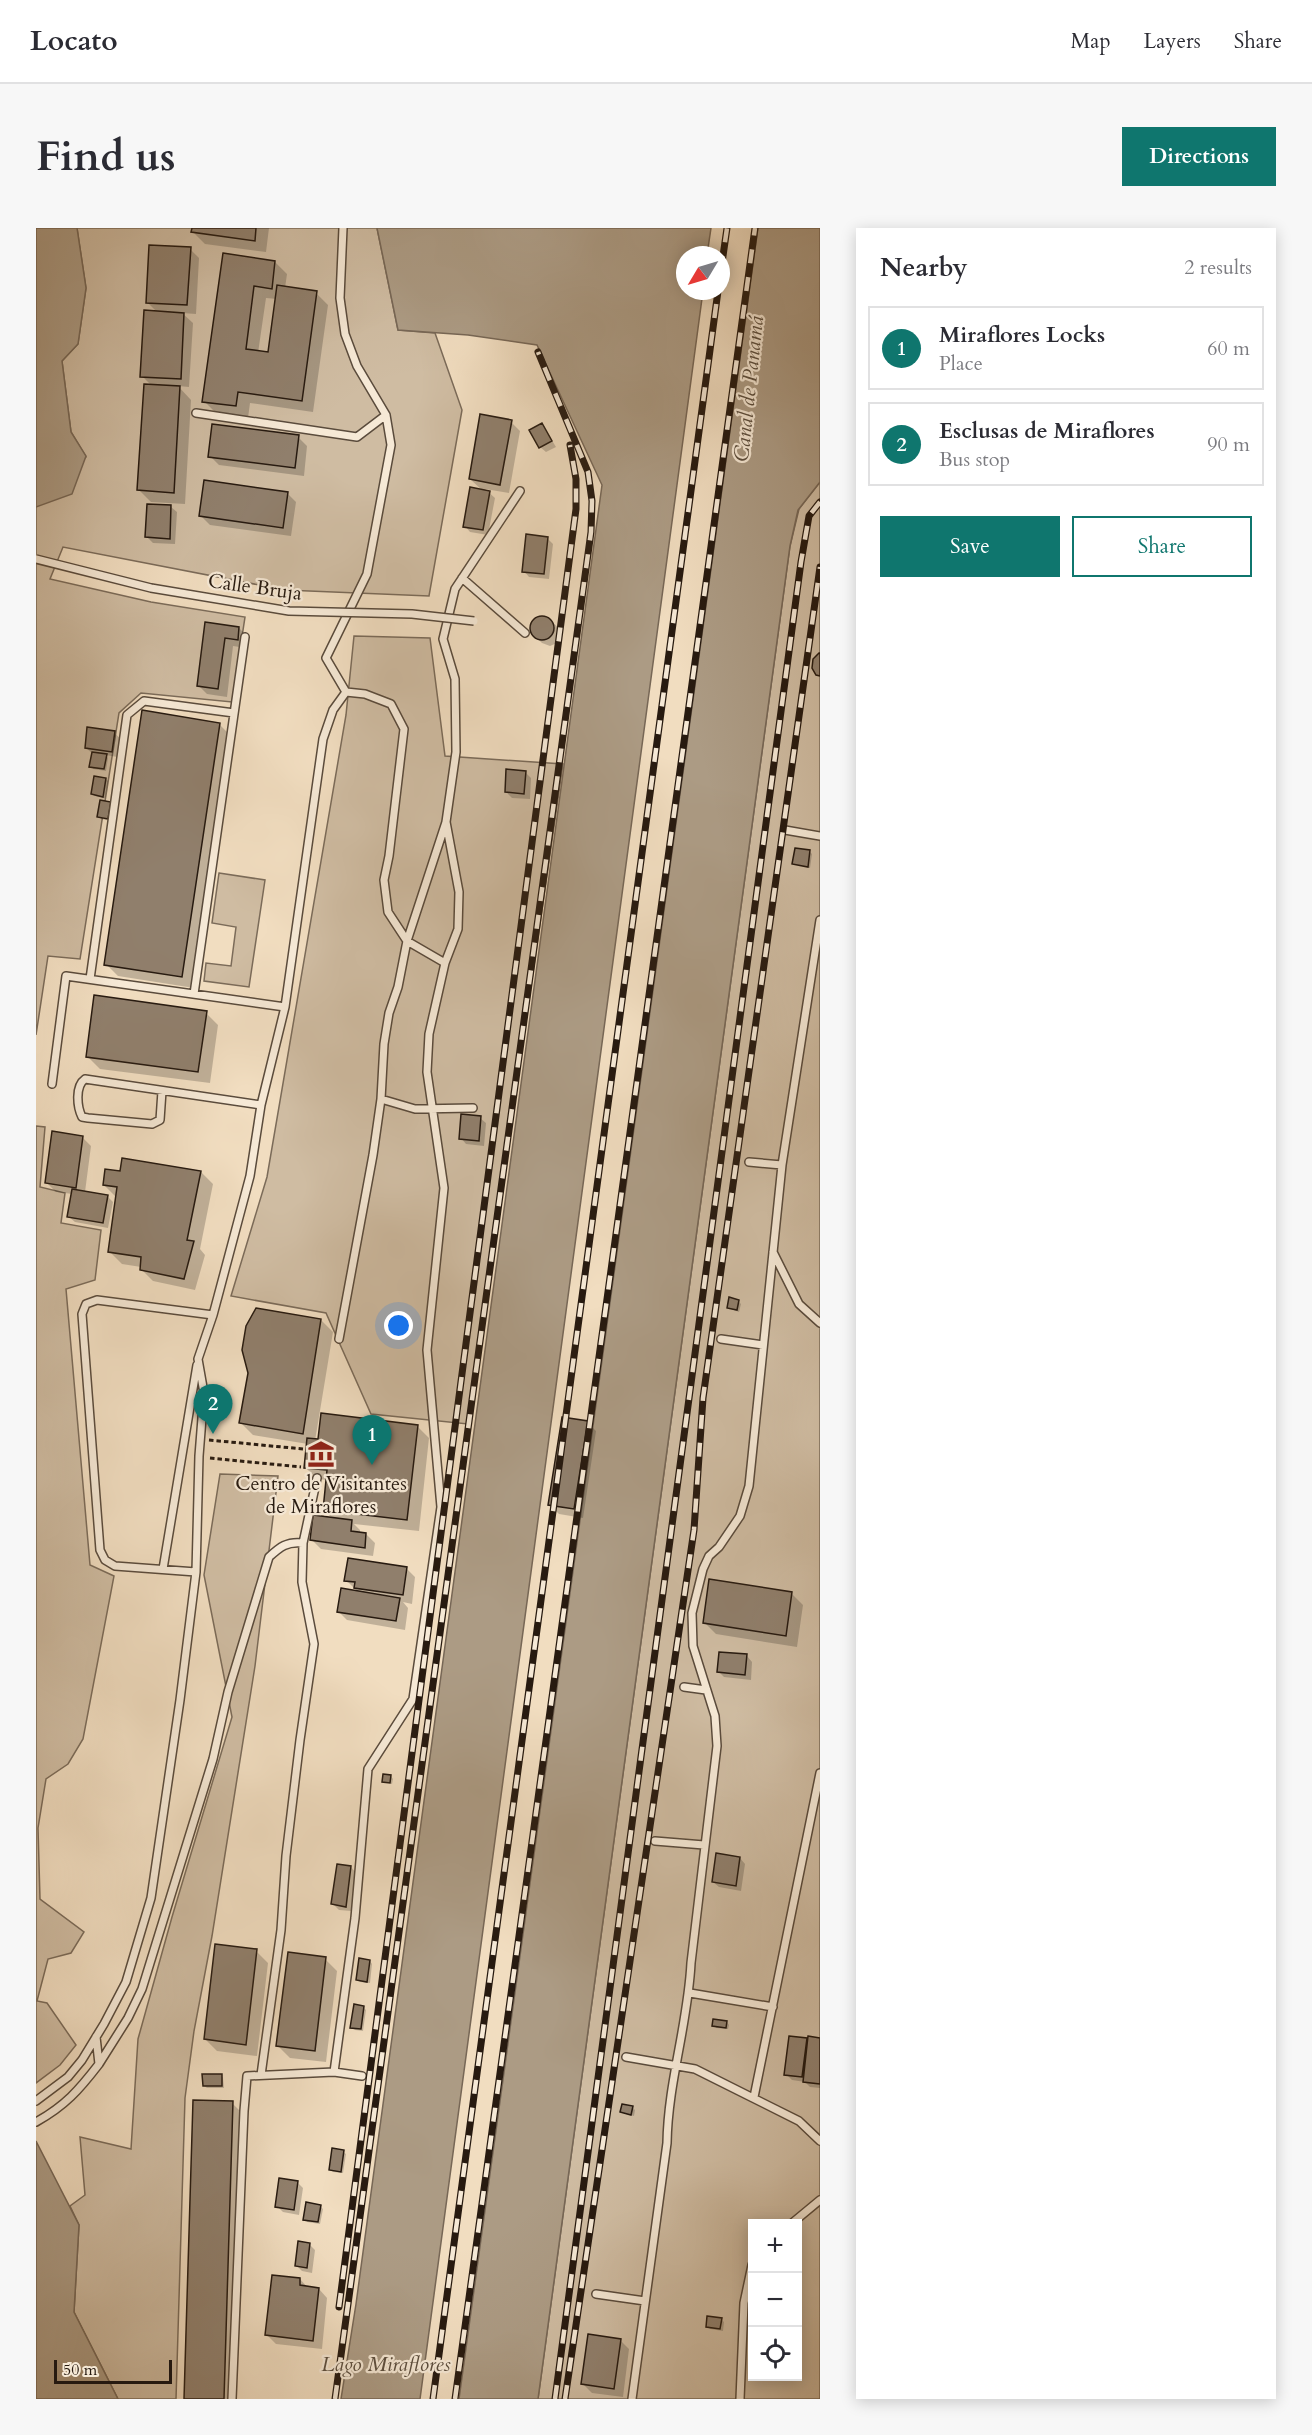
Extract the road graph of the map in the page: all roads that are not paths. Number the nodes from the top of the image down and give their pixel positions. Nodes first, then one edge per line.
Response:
1 (343, 228) edge
2 (196, 413) dead end
3 (386, 414) junction
4 (520, 491) dead end
5 (36, 559) edge
6 (462, 578) junction
7 (474, 621) dead end
8 (525, 633) dead end
9 (245, 637) dead end
10 (346, 692) junction
11 (234, 713) junction
12 (446, 822) junction
13 (785, 830) dead end
14 (820, 836) edge
15 (820, 920) edge
16 (407, 940) junction
17 (446, 963) junction
18 (90, 979) junction
19 (194, 994) junction
20 (285, 1006) junction
21 (52, 1084) dead end
22 (162, 1091) junction
23 (381, 1099) junction
24 (261, 1105) junction
25 (432, 1108) junction
26 (473, 1108) dead end
27 (749, 1162) dead end
28 (782, 1165) junction
29 (772, 1249) junction
30 (213, 1315) junction
31 (820, 1323) edge
32 (339, 1339) dead end
33 (721, 1339) dead end
34 (764, 1345) junction
35 (198, 1359) junction
36 (317, 1478) dead end
37 (303, 1543) junction
38 (163, 1569) junction
39 (196, 1572) junction
40 (684, 1687) dead end
41 (706, 1690) junction
42 (820, 1773) edge
43 (655, 1841) dead end
44 (704, 1845) junction
45 (690, 1993) junction
46 (773, 2007) junction
47 (96, 2036) junction
48 (626, 2057) dead end
49 (99, 2064) junction
50 (677, 2064) junction
51 (334, 2072) junction
52 (261, 2075) junction
53 (362, 2076) dead end
54 (754, 2097) junction
55 (36, 2101) edge
56 (36, 2122) edge
57 (820, 2141) edge
58 (820, 2200) edge
59 (796, 2219) edge
60 (751, 2273) edge
61 (596, 2294) dead end
62 (645, 2301) junction
63 (232, 2399) edge
64 (632, 2399) edge
65 (740, 2399) edge

1 - 3 lane
2 - 3 lane
3 - 10 lane
4 - 6 lane
5 - 7 lane, Calle Bruja, bridge
6 - 8 lane
6 - 12 lane
9 - 11 lane
10 - 16 lane
10 - 20 lane
11 - 18 lane
11 - 19 lane
12 - 16 lane
12 - 17 lane
13 - 14 lane
15 - 28 lane
16 - 17 lane
16 - 23 lane
17 - 25 lane
18 - 19 lane
18 - 21 lane
19 - 20 lane
20 - 24 lane
22 - 22 lane
22 - 24 lane
23 - 25 lane
23 - 32 lane
24 - 30 lane
25 - 26 lane
25 - 51 lane
27 - 28 lane
28 - 29 lane
29 - 31 lane
29 - 34 lane
30 - 35 lane
30 - 38 lane
33 - 34 lane
34 - 41 lane
35 - 38 lane
35 - 39 lane
36 - 37 lane
37 - 49 lane
37 - 52 lane
38 - 39 lane
39 - 47 lane
40 - 41 lane
41 - 44 lane
42 - 46 lane
43 - 44 lane
44 - 45 lane
45 - 46 lane
45 - 50 lane
46 - 54 lane
47 - 49 lane
47 - 55 lane
48 - 50 lane
49 - 56 lane
50 - 54 lane
50 - 62 lane
51 - 52 lane
51 - 53 lane
52 - 63 lane
54 - 57 lane
58 - 59 lane
60 - 65 lane
61 - 62 lane
62 - 64 lane

